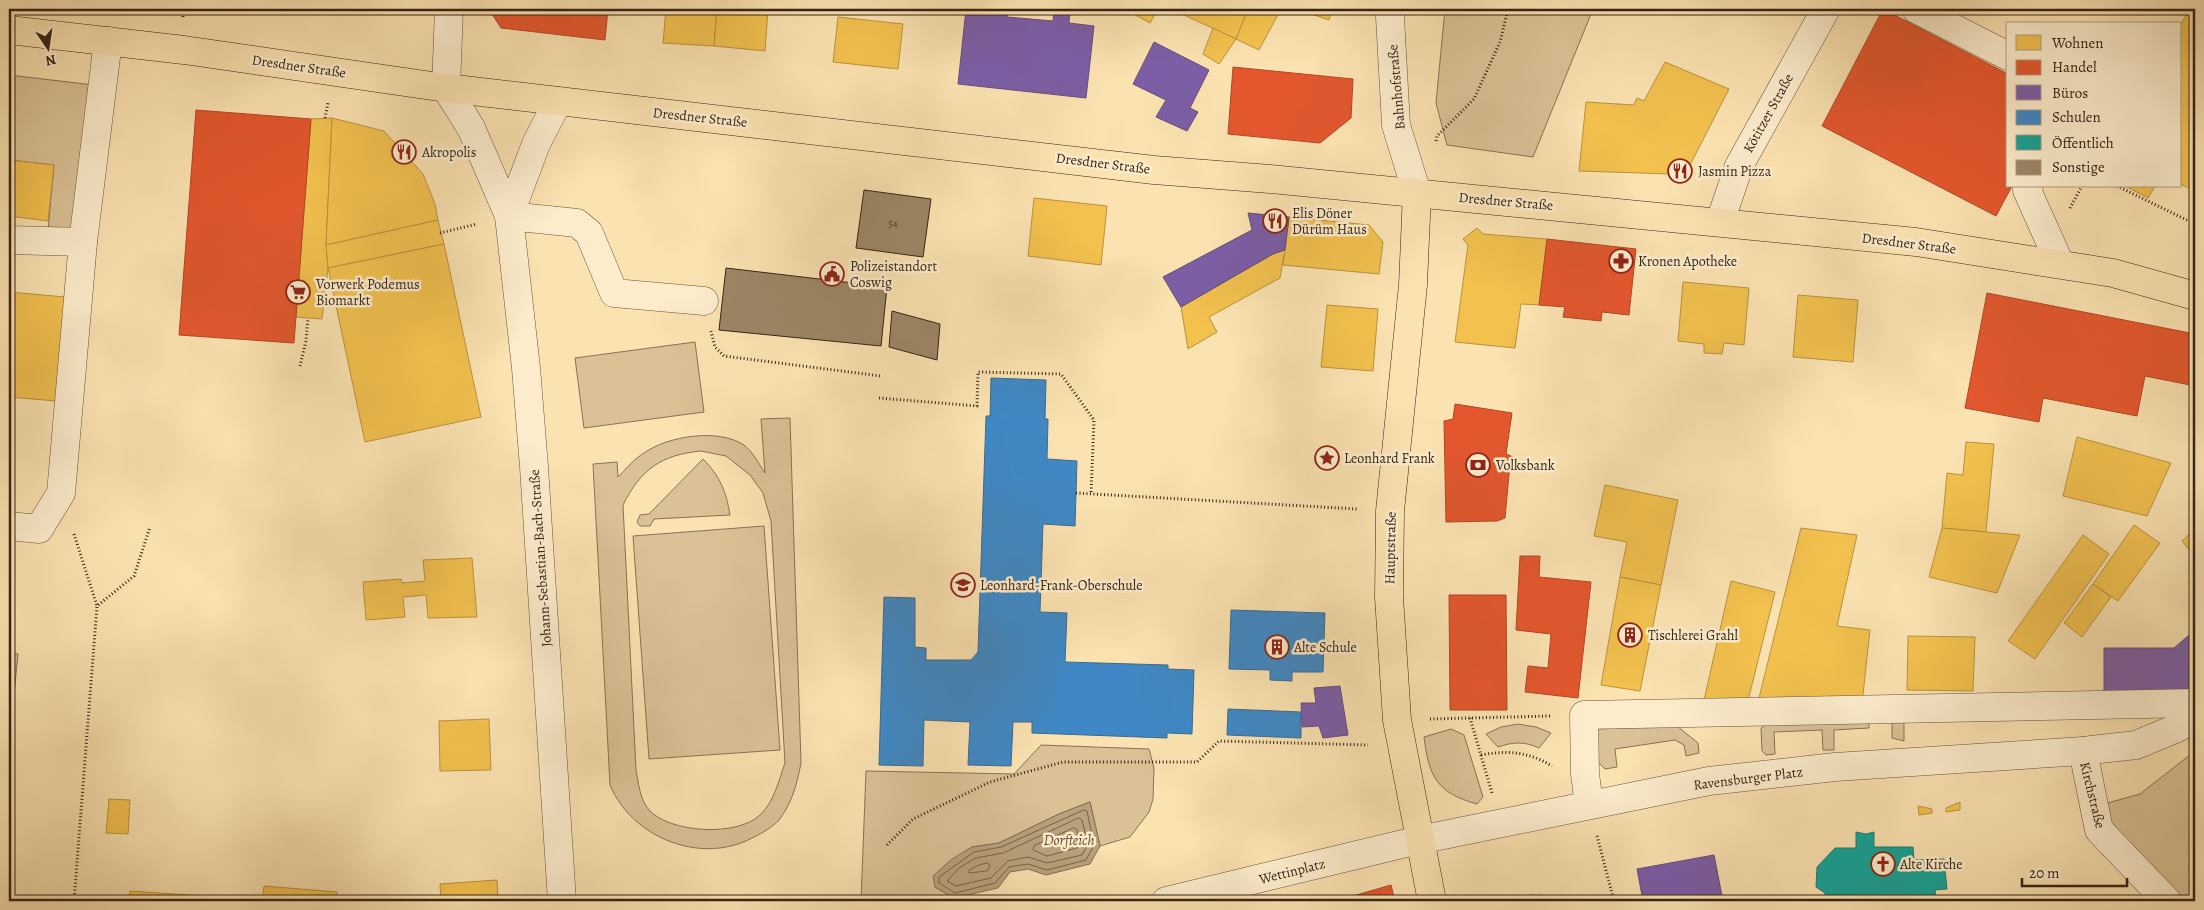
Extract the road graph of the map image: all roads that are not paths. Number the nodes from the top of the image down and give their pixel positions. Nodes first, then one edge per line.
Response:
1 (449, 9) edge
2 (1392, 9) edge
3 (1826, 9) edge
4 (1916, 9) edge
5 (9, 30) edge
6 (108, 41) junction
7 (2006, 55) edge
8 (446, 88) junction
9 (558, 101) junction
10 (2028, 188) edge
11 (1417, 193) junction
12 (509, 216) junction
13 (1720, 222) junction
14 (9, 240) edge
15 (83, 242) junction
16 (2060, 264) junction
17 (2195, 296) edge
18 (704, 302) road end
19 (9, 526) edge
20 (2195, 703) edge
21 (2195, 718) edge
22 (2083, 751) junction
23 (1589, 804) junction
24 (1419, 840) junction
25 (562, 901) edge
26 (1166, 901) edge
27 (1432, 901) edge
28 (2167, 901) edge

1 - 8 street
2 - 11 street, Bahnhofstraße
3 - 13 street, Kötitzer Straße
4 - 7 street
5 - 6 main road, Dresdner Straße
6 - 8 main road, Dresdner Straße
6 - 15 street
8 - 9 main road, Dresdner Straße
8 - 12 street, Johann-Sebastian-Bach-Straße
9 - 11 main road, Dresdner Straße
9 - 12 street, Johann-Sebastian-Bach-Straße
10 - 16 street
11 - 13 main road, Dresdner Straße
11 - 24 main road, Hauptstraße
12 - 18 street
12 - 25 street, Johann-Sebastian-Bach-Straße
13 - 16 main road, Dresdner Straße
14 - 15 street
15 - 19 street
16 - 17 main road, Dresdner Straße
20 - 23 street
21 - 22 street, Kirchstraße
22 - 23 street, Ravensburger Platz
22 - 28 street, Kirchstraße
23 - 24 street, Ravensburger Platz
24 - 26 street, Wettinplatz
24 - 27 main road, Hauptstraße

